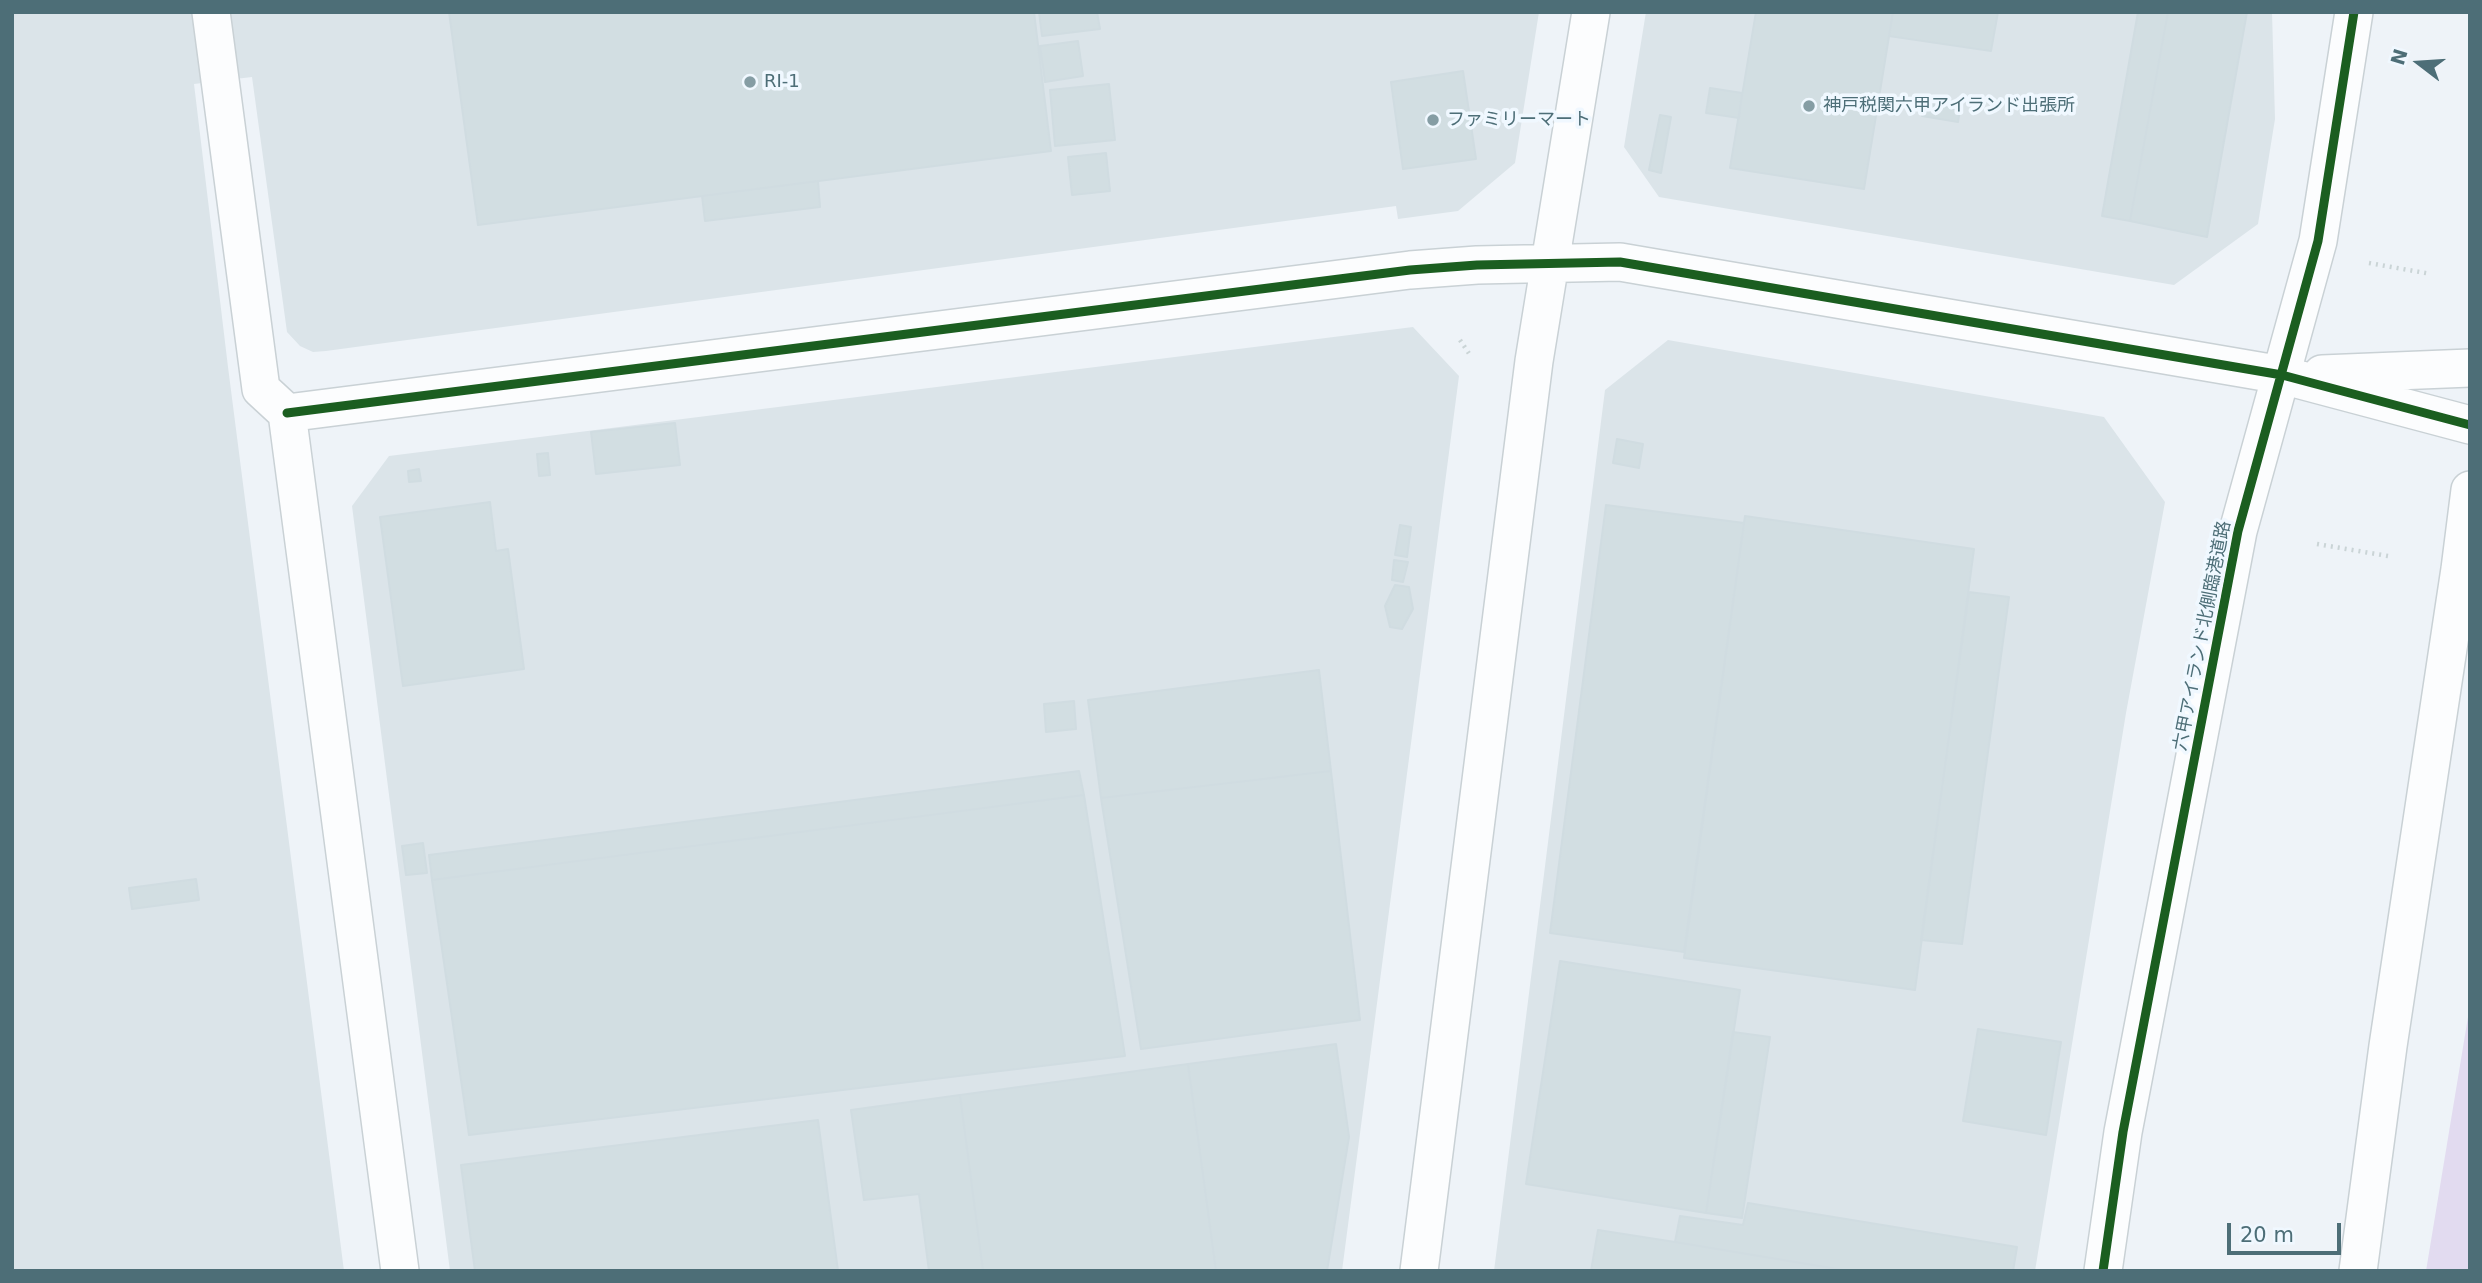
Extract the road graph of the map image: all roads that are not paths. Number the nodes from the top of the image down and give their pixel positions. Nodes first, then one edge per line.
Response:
1 (211, 12) edge
2 (1591, 12) edge
3 (2352, 15) edge
4 (1549, 265) junction
5 (2470, 368) edge
6 (2282, 375) junction
7 (287, 412) junction
8 (2470, 425) edge
9 (2470, 491) edge
10 (400, 1271) edge
11 (1419, 1271) edge
12 (2104, 1271) edge
13 (2358, 1271) edge

1 - 7 street
2 - 4 street
3 - 6 street, 六甲アイランド北側臨港道路
4 - 6 street
4 - 7 street
4 - 11 street
5 - 6 street
6 - 8 street
6 - 12 street, 六甲アイランド北側臨港道路
7 - 10 street
9 - 13 street

